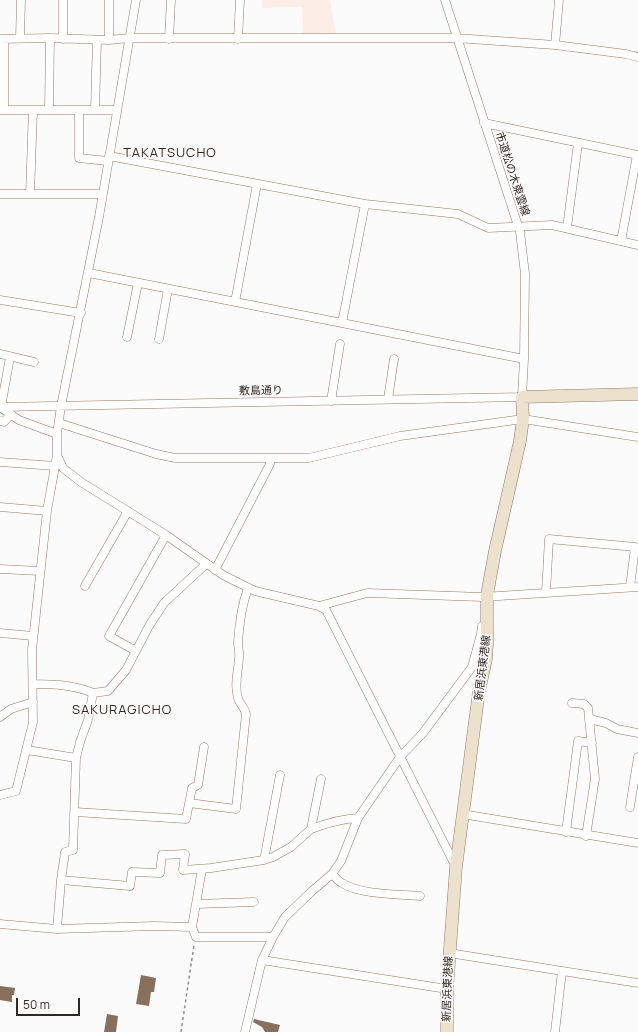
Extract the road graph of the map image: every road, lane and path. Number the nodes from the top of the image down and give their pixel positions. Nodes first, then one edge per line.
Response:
1 (20, 0) edge
2 (63, 0) edge
3 (109, 0) edge
4 (136, 0) edge
5 (171, 0) edge
6 (240, 0) edge
7 (445, 0) edge
8 (559, 0) edge
9 (20, 38) junction
10 (50, 38) junction
11 (129, 38) junction
12 (456, 38) junction
13 (2, 39) edge
14 (63, 39) junction
15 (169, 39) junction
16 (238, 39) junction
17 (97, 40) junction
18 (109, 40) junction
19 (555, 45) junction
20 (638, 57) edge
21 (2, 110) edge
22 (33, 110) junction
23 (49, 110) junction
24 (79, 110) junction
25 (95, 110) junction
26 (116, 110) junction
27 (484, 123) junction
28 (578, 143) junction
29 (637, 155) edge
30 (109, 159) junction
31 (256, 184) junction
32 (0, 194) edge
33 (30, 194) junction
34 (103, 194) junction
35 (365, 204) junction
36 (517, 226) junction
37 (567, 228) junction
38 (621, 241) junction
39 (638, 245) edge
40 (89, 274) junction
41 (138, 283) junction
42 (168, 289) junction
43 (0, 300) edge
44 (235, 302) junction
45 (80, 313) junction
46 (342, 324) junction
47 (126, 337) dead end
48 (159, 339) dead end
49 (340, 344) dead end
50 (0, 354) edge
51 (10, 356) junction
52 (394, 359) dead end
53 (524, 360) junction
54 (34, 362) dead end
55 (638, 394) edge
56 (522, 397) junction
57 (388, 399) junction
58 (331, 401) junction
59 (61, 406) junction
60 (0, 407) edge
61 (11, 414) junction
62 (523, 419) junction
63 (0, 421) edge
64 (59, 423) junction
65 (57, 434) junction
66 (638, 437) edge
67 (57, 455) junction
68 (270, 458) junction
69 (0, 462) edge
70 (54, 466) junction
71 (0, 507) edge
72 (47, 511) junction
73 (128, 511) junction
74 (166, 535) junction
75 (206, 564) junction
76 (0, 569) edge
77 (215, 570) junction
78 (40, 572) junction
79 (85, 586) dead end
80 (634, 587) edge
81 (248, 588) junction
82 (546, 592) junction
83 (485, 596) junction
84 (319, 606) junction
85 (0, 633) edge
86 (33, 636) junction
87 (136, 651) junction
88 (33, 684) junction
89 (93, 693) junction
90 (33, 702) junction
91 (572, 703) dead end
92 (0, 717) edge
93 (589, 719) junction
94 (638, 733) edge
95 (592, 743) junction
96 (204, 747) dead end
97 (27, 750) junction
98 (400, 757) junction
99 (638, 757) edge
100 (76, 758) junction
101 (280, 775) dead end
102 (321, 779) dead end
103 (0, 795) edge
104 (189, 803) junction
105 (630, 807) dead end
106 (75, 812) junction
107 (462, 814) junction
108 (358, 818) junction
109 (311, 829) junction
110 (566, 832) junction
111 (586, 836) junction
112 (638, 843) edge
113 (264, 860) junction
114 (456, 868) junction
115 (202, 869) junction
116 (332, 874) junction
117 (61, 880) junction
118 (420, 896) dead end
119 (254, 902) dead end
120 (197, 904) junction
121 (0, 924) edge
122 (192, 927) junction
123 (57, 929) junction
124 (196, 936) junction
125 (273, 937) junction
126 (449, 953) junction
127 (262, 960) junction
128 (562, 971) junction
129 (638, 983) edge
130 (447, 989) junction
131 (181, 1032) edge
132 (245, 1032) edge
133 (447, 1032) edge
134 (555, 1032) edge

1 - 9 street
2 - 14 street
3 - 18 street
4 - 11 street
5 - 15 street
6 - 16 street
7 - 12 street, 市道松の木東雲線
8 - 19 street
9 - 10 street
9 - 13 street
10 - 14 street
10 - 23 street
11 - 15 street
11 - 18 street
11 - 26 street
12 - 16 street
12 - 19 street
12 - 27 street, 市道松の木東雲線
13 - 21 street
14 - 17 street
15 - 16 street
17 - 18 street
17 - 25 street
19 - 20 street
21 - 22 street
22 - 23 street
22 - 33 street
23 - 24 street
24 - 25 street
24 - 30 street
25 - 26 street
26 - 30 street
27 - 28 street
27 - 36 street, 市道松の木東雲線
28 - 29 street
28 - 37 street
29 - 38 street
30 - 31 street
30 - 34 street
31 - 35 street
31 - 44 street
32 - 33 street
33 - 34 street
34 - 40 street
35 - 36 street
35 - 46 street
36 - 37 street
36 - 53 street, 市道松の木東雲線
37 - 38 street
38 - 39 street
40 - 41 street
40 - 45 street
41 - 42 street
41 - 47 street
42 - 44 street
42 - 48 street
43 - 45 street
44 - 46 street
45 - 59 street
46 - 53 street
49 - 58 street
50 - 51 street
51 - 54 street
51 - 60 street
52 - 57 street
53 - 56 street, 市道松の木東雲線
55 - 56 main road
56 - 57 street, 敷島通り
56 - 62 main road, 新居浜東港線
57 - 58 street, 敷島通り
58 - 59 street, 敷島通り
59 - 60 street, 敷島通り
59 - 64 street
60 - 61 street
61 - 63 street
61 - 65 street
62 - 66 street
62 - 68 street
62 - 83 main road, 新居浜東港線
64 - 65 street
64 - 68 street
65 - 67 street
67 - 70 street
67 - 73 street
68 - 77 street
69 - 70 street
70 - 72 street
71 - 72 street
72 - 78 street
73 - 74 street
73 - 79 street
74 - 75 street
74 - 87 street
75 - 77 street
75 - 87 street
76 - 78 street
77 - 81 street
78 - 86 street
80 - 82 street
80 - 82 street
81 - 84 street
81 - 104 street
82 - 83 street
83 - 84 street
83 - 98 street
83 - 107 main road, 新居浜東港線
84 - 98 street
85 - 86 street
86 - 88 street
87 - 89 street
88 - 89 street
88 - 90 street
89 - 100 street
90 - 92 street
90 - 97 street
91 - 93 street
93 - 94 street
93 - 95 street
95 - 110 street
95 - 111 street
96 - 104 street
97 - 100 street
97 - 103 street
98 - 108 street
98 - 114 street
99 - 105 street
100 - 106 street
101 - 113 street
102 - 109 street
104 - 106 street
106 - 117 street
107 - 110 street
107 - 114 main road, 新居浜東港線
108 - 109 street
108 - 116 street
109 - 113 street
110 - 111 street
111 - 112 street
113 - 115 street
114 - 126 main road, 新居浜東港線
115 - 117 street
115 - 120 street
116 - 118 street
116 - 125 street
117 - 123 street
119 - 120 street
120 - 122 street
121 - 123 street
122 - 123 street
122 - 124 street
124 - 125 street
124 - 131 path
125 - 127 street
126 - 128 street
126 - 130 main road, 新居浜東港線
127 - 130 street
127 - 132 street
128 - 129 street
128 - 134 street
130 - 133 main road, 新居浜東港線

